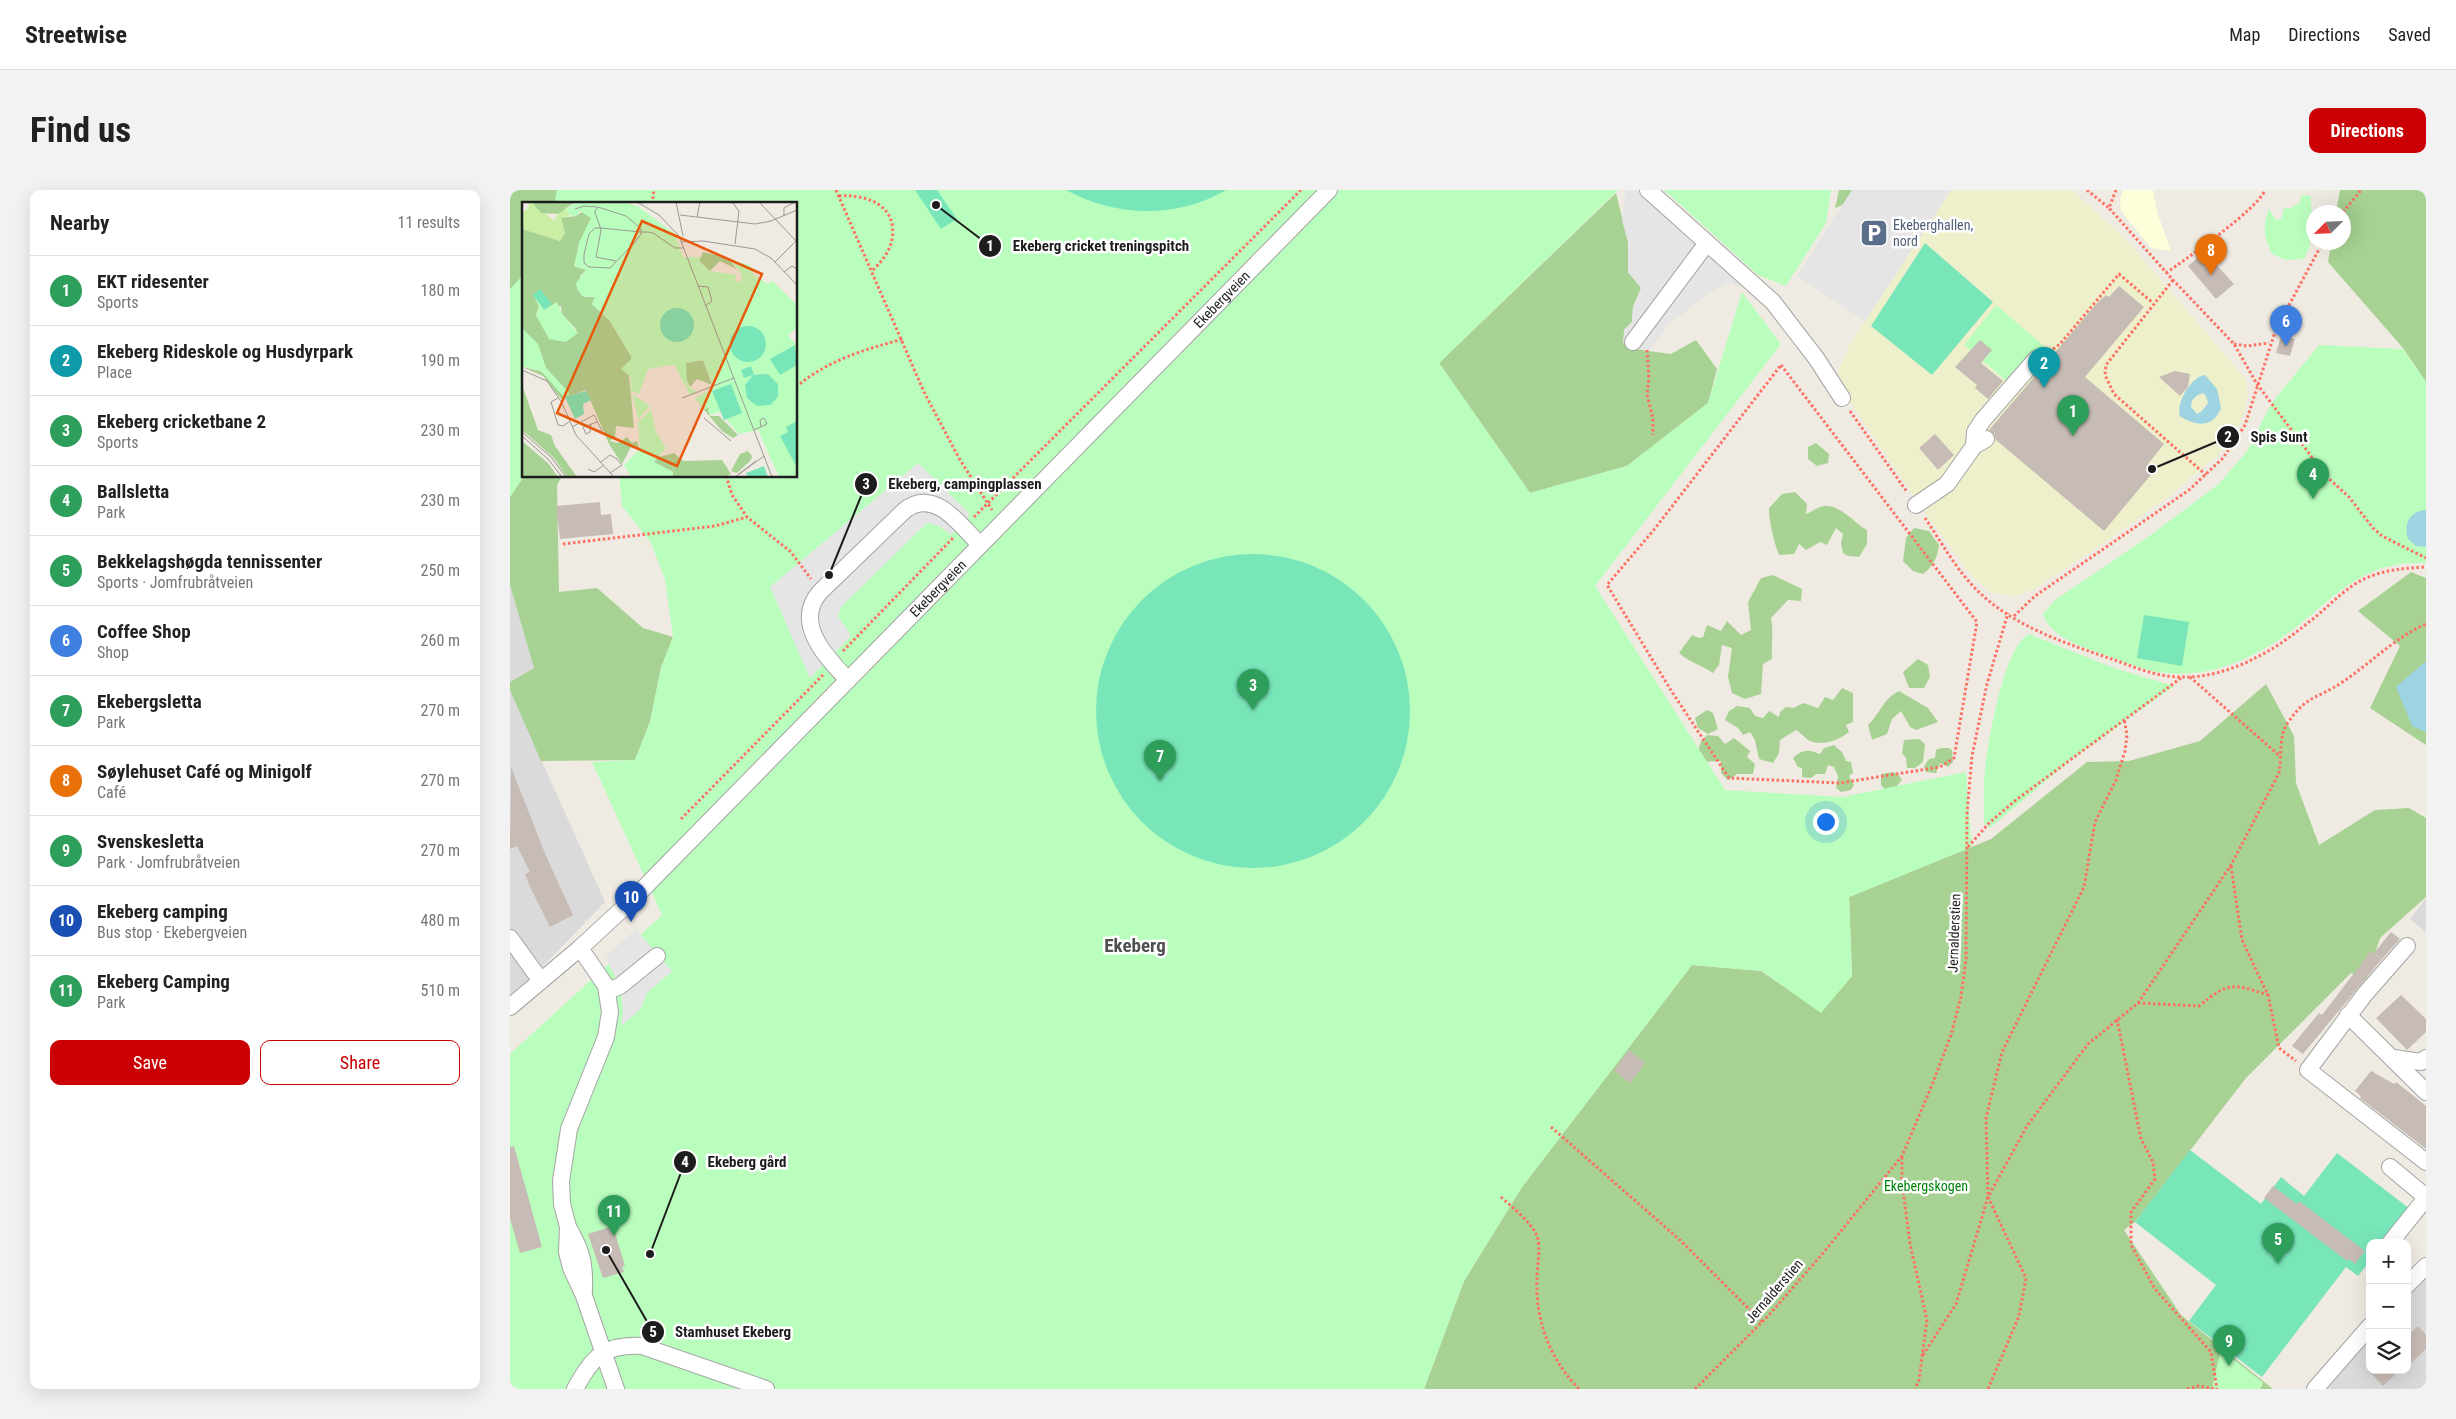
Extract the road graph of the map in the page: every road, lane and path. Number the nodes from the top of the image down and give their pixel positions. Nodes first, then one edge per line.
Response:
1 (836, 190) edge
2 (1301, 190) edge
3 (1329, 190) edge
4 (1648, 190) edge
5 (2087, 190) edge
6 (2116, 190) edge
7 (2265, 190) edge
8 (2361, 190) edge
9 (839, 196) junction
10 (2349, 205) edge
11 (2109, 208) junction
12 (1707, 243) junction
13 (2319, 250) edge
14 (872, 271) junction
15 (2166, 273) junction
16 (2173, 280) junction
17 (2153, 302) junction
18 (902, 338) junction
19 (1633, 342) joint
20 (2270, 343) junction
21 (2234, 344) junction
22 (2036, 359) joint
23 (1781, 364) joint
24 (2257, 384) junction
25 (798, 385) edge
26 (1842, 398) dead end
27 (1653, 436) dead end
28 (2206, 475) junction
29 (727, 478) edge
30 (988, 504) junction
31 (1916, 505) dead end
32 (747, 517) junction
33 (963, 528) junction
34 (563, 544) dead end
35 (980, 545) junction
36 (2426, 558) edge
37 (2426, 567) edge
38 (820, 592) junction
39 (2014, 616) junction
40 (2426, 624) edge
41 (832, 664) junction
42 (2189, 676) junction
43 (2181, 678) junction
44 (848, 680) junction
45 (2124, 718) junction
46 (2282, 757) junction
47 (682, 819) dead end
48 (1967, 847) junction
49 (2231, 865) junction
50 (510, 938) edge
51 (2407, 946) dead end
52 (580, 948) junction
53 (657, 956) dead end
54 (541, 981) junction
55 (608, 991) junction
56 (2268, 995) junction
57 (2138, 1002) junction
58 (510, 1007) edge
59 (2348, 1015) junction
60 (2116, 1018) junction
61 (2280, 1048) dead end
62 (2394, 1058) junction
63 (2424, 1063) edge
64 (2426, 1092) edge
65 (1551, 1127) dead end
66 (1902, 1156) junction
67 (2426, 1162) edge
68 (2390, 1167) dead end
69 (1501, 1197) dead end
70 (1988, 1197) junction
71 (2426, 1198) edge
72 (2393, 1239) edge
73 (2426, 1266) edge
74 (2408, 1284) edge
75 (1762, 1322) junction
76 (2367, 1329) edge
77 (603, 1353) junction
78 (1922, 1355) junction
79 (575, 1389) edge
80 (616, 1389) edge
81 (766, 1389) edge
82 (1579, 1389) edge
83 (1695, 1389) edge
84 (1915, 1389) edge
85 (1988, 1389) edge
86 (2187, 1389) edge
87 (2216, 1389) edge
88 (2315, 1389) edge

1 - 9 path
2 - 30 path
3 - 35 street, Ekebergveien
4 - 12 street
5 - 11 path
6 - 11 path
7 - 15 path
8 - 10 path
9 - 14 path
9 - 14 path
11 - 15 path
12 - 19 street
12 - 26 street
13 - 20 path
14 - 18 path
15 - 16 path
16 - 17 path
16 - 21 path
17 - 22 path
17 - 28 path
18 - 25 path
18 - 30 path
19 - 27 path
20 - 21 path
20 - 24 path
21 - 24 path
22 - 31 street
23 - 23 path
24 - 28 path
24 - 36 path
28 - 39 path
29 - 32 path
30 - 33 path
32 - 34 path
32 - 38 path
33 - 35 street
33 - 38 street
33 - 41 path
35 - 44 street, Ekebergveien
37 - 42 path
38 - 41 street
39 - 43 path
39 - 48 path, Jernalderstien
40 - 46 path
41 - 44 street
41 - 47 path
42 - 43 path
42 - 46 path
43 - 45 path
44 - 52 street, Ekebergveien
45 - 48 path
45 - 70 path
46 - 49 path
48 - 66 path, Jernalderstien
49 - 56 path
49 - 57 path
50 - 54 street
51 - 59 street
52 - 54 street, Ekebergveien
52 - 55 street
53 - 55 street
54 - 58 street, Ekebergveien
55 - 77 street
56 - 57 path
56 - 61 path
57 - 60 path
59 - 62 street
59 - 67 street
60 - 70 path
60 - 87 path
62 - 63 street
62 - 64 street
65 - 75 path
66 - 75 path, Jernalderstien
66 - 78 path
68 - 71 street
69 - 82 path
70 - 78 path
70 - 85 path
71 - 72 street
73 - 74 street
75 - 83 path, Jernalderstien
76 - 88 street
77 - 79 street
77 - 80 street
77 - 81 street
78 - 84 path
86 - 87 path

